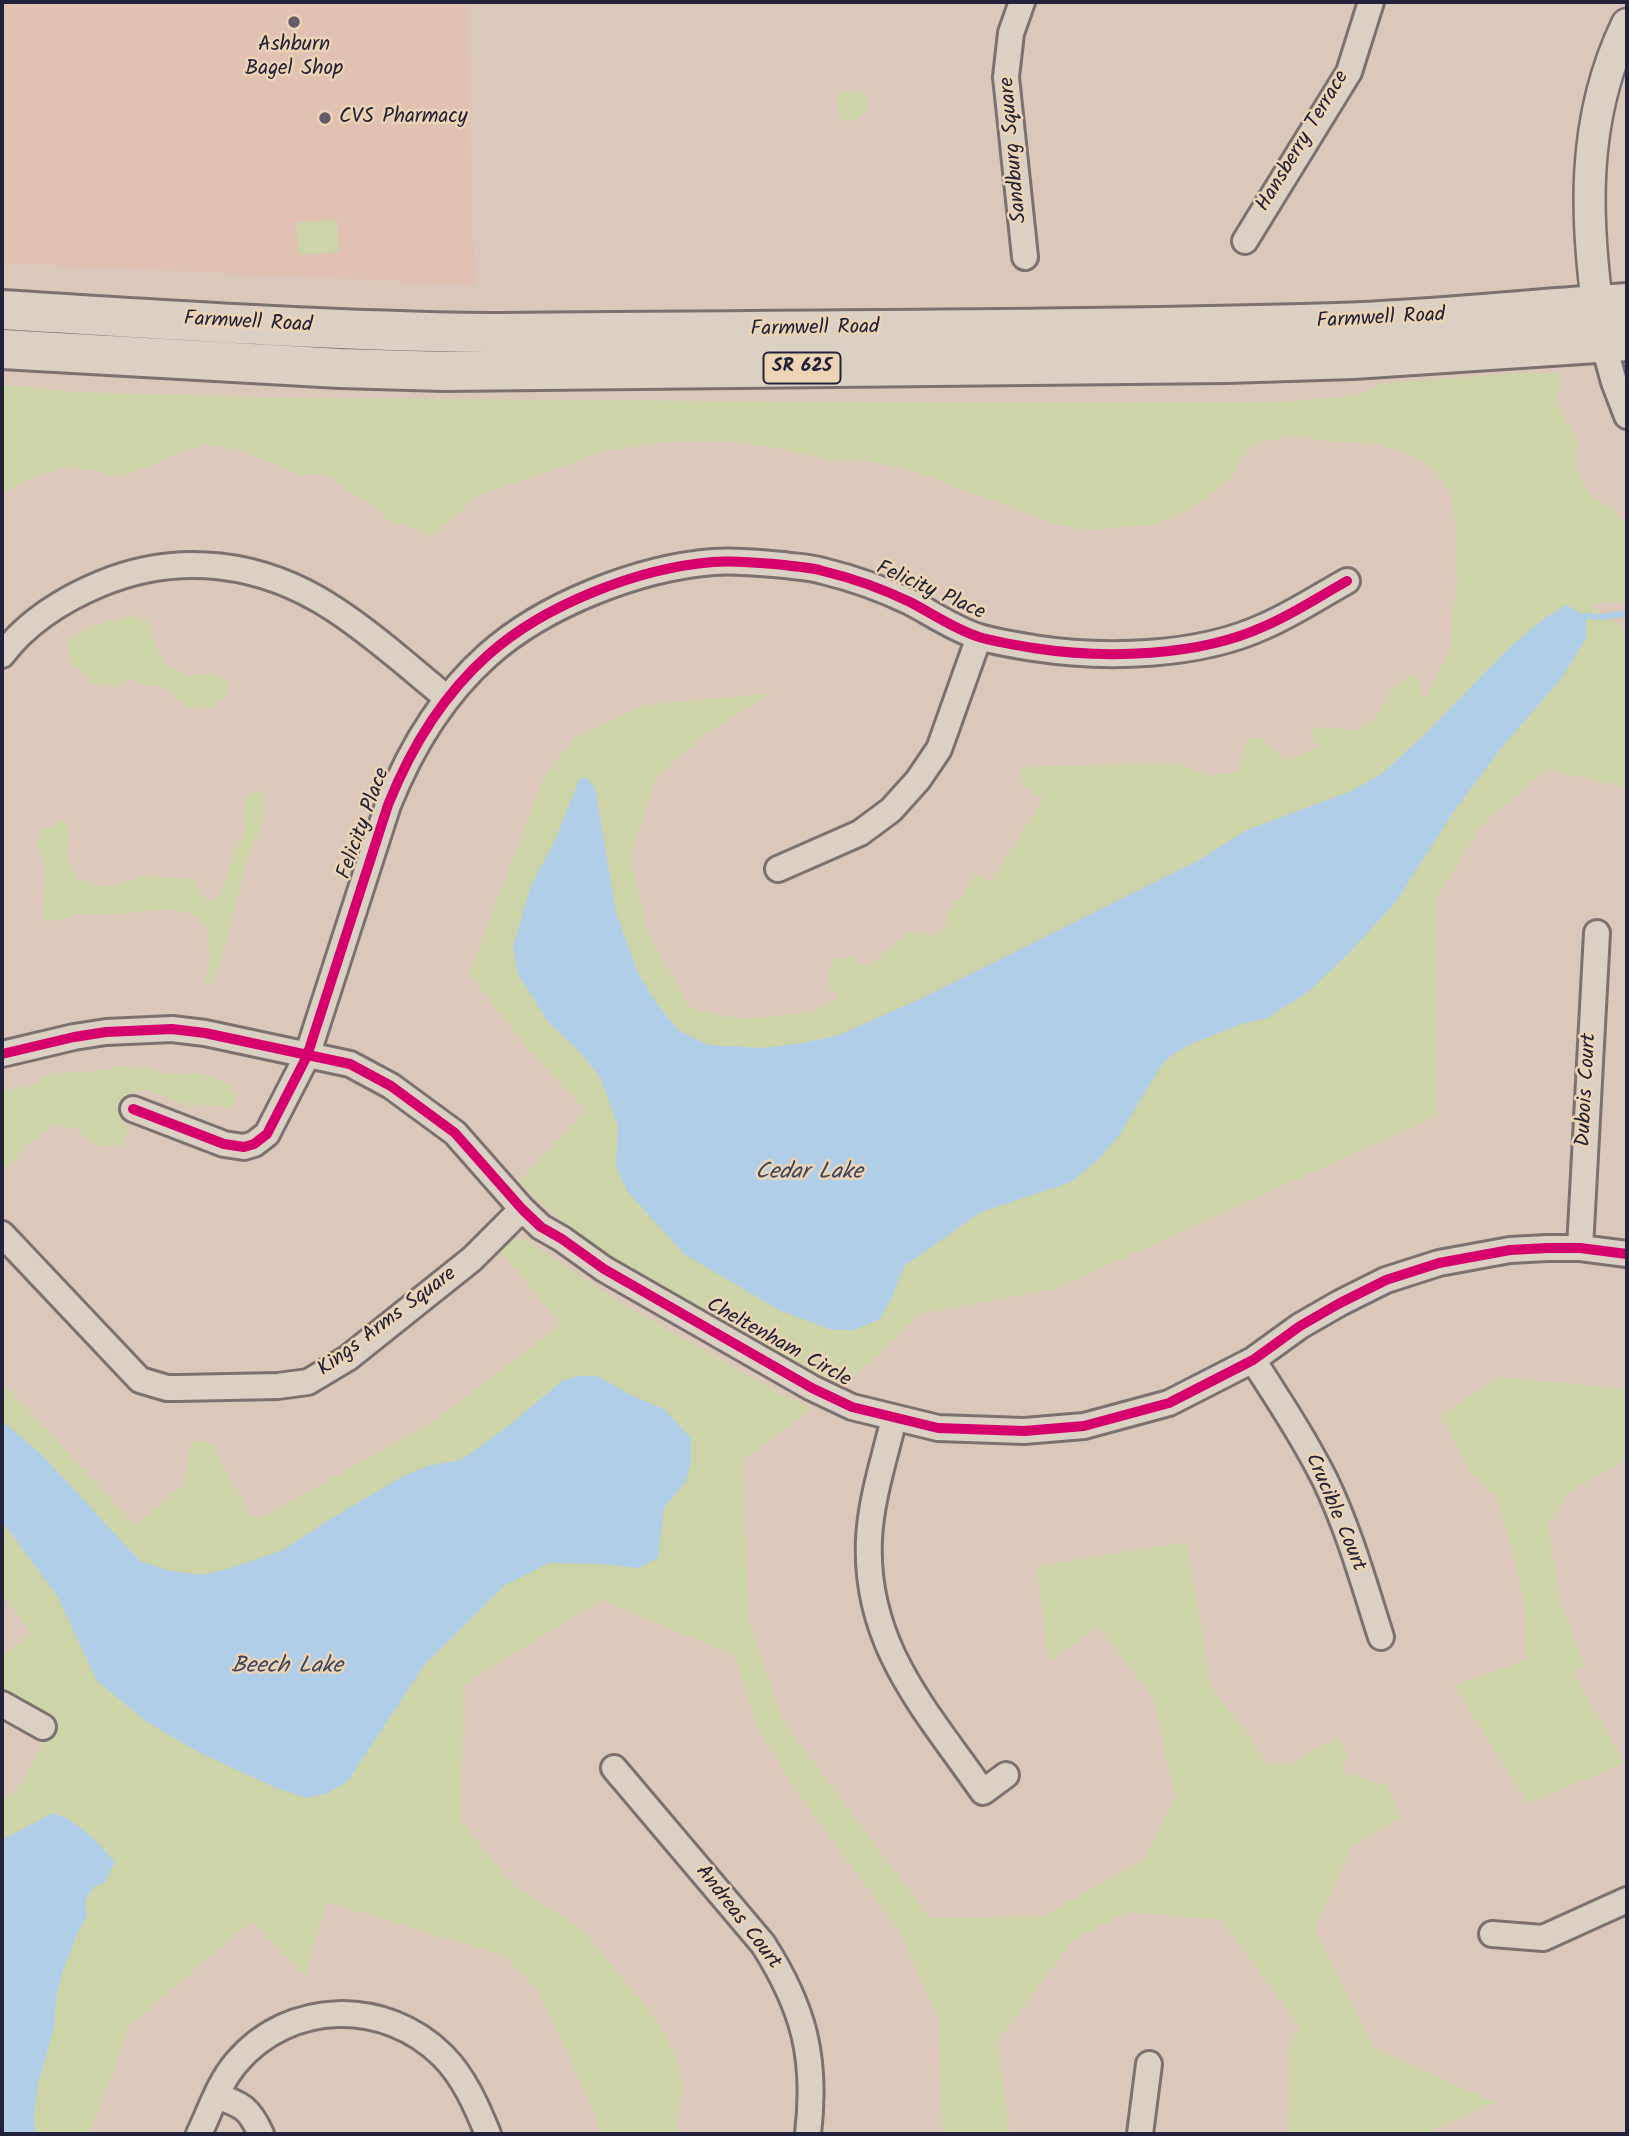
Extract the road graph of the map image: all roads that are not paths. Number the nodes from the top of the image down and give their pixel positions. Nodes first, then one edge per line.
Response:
1 (1022, 2) edge
2 (1371, 2) edge
3 (1627, 24) edge
4 (1245, 241) dead end
5 (1025, 257) dead end
6 (1612, 304) edge
7 (2, 310) edge
8 (1615, 342) edge
9 (2, 349) edge
10 (1627, 416) edge
11 (1347, 581) dead end
12 (979, 637) junction
13 (2, 655) edge
14 (447, 698) junction
15 (778, 869) dead end
16 (1597, 933) dead end
17 (2, 1054) edge
18 (307, 1056) junction
19 (133, 1109) dead end
20 (522, 1209) junction
21 (2, 1234) edge
22 (1580, 1248) junction
23 (1627, 1254) edge
24 (1253, 1360) junction
25 (894, 1418) junction
26 (1381, 1637) dead end
27 (2, 1704) edge
28 (43, 1727) dead end
29 (614, 1768) dead end
30 (1006, 1775) dead end
31 (1627, 1900) edge
32 (1492, 1934) dead end
33 (1149, 2064) dead end
34 (216, 2096) junction
35 (199, 2134) edge
36 (261, 2134) edge
37 (488, 2134) edge
38 (808, 2134) edge
39 (1140, 2134) edge

1 - 5 street, Sandburg Square
2 - 4 street, Hansberry Terrace
3 - 6 street
6 - 7 main road, Farmwell Road / SR 625
6 - 8 street
8 - 9 main road, Farmwell Road / SR 625
8 - 10 street
11 - 12 street, Felicity Place
12 - 14 street, Felicity Place
12 - 15 street
13 - 14 street
14 - 18 street, Felicity Place
16 - 22 street, Dubois Court
17 - 18 street, Cheltenham Circle
18 - 19 street, Felicity Place
18 - 20 street, Cheltenham Circle
20 - 21 street, Kings Arms Square
20 - 25 street, Cheltenham Circle
22 - 23 street, Cheltenham Circle
22 - 24 street, Cheltenham Circle
24 - 25 street, Cheltenham Circle
24 - 26 street, Crucible Court
25 - 30 street
27 - 28 street
29 - 38 street, Andreas Court
31 - 32 street
33 - 39 street
34 - 35 street
34 - 36 street
34 - 37 street

